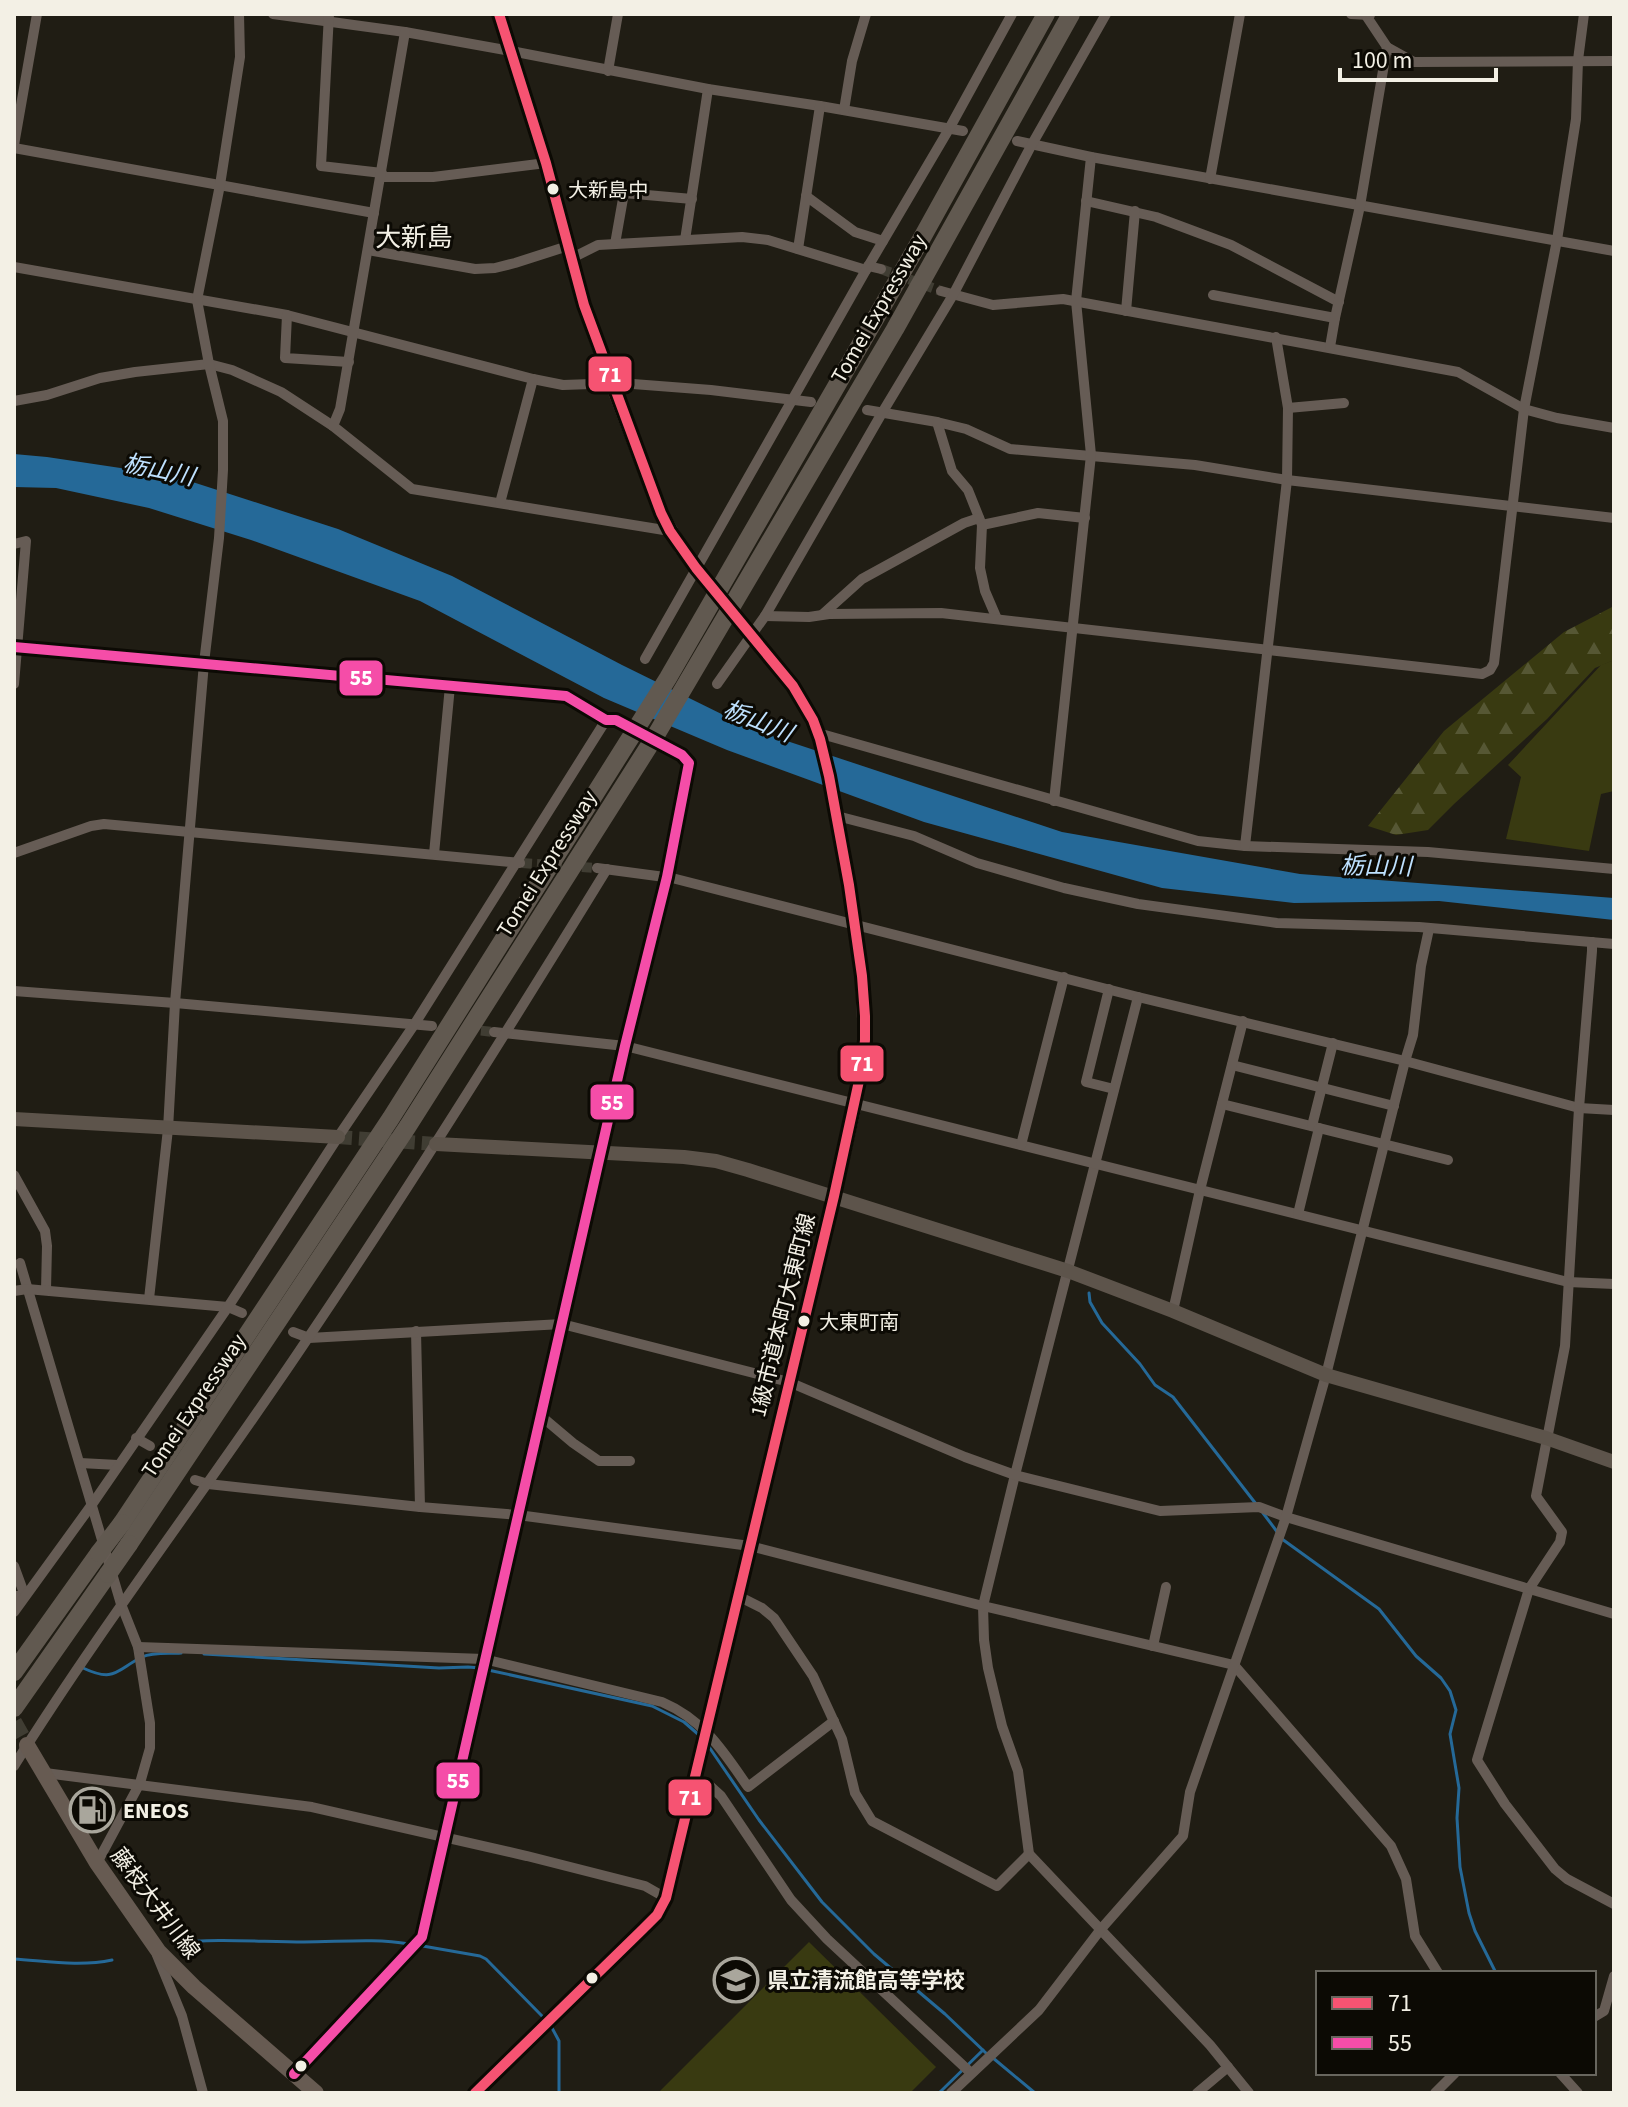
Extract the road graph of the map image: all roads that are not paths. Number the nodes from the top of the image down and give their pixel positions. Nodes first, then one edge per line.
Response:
1 (37, 14) edge
2 (239, 14) edge
3 (273, 14) edge
4 (499, 14) edge
5 (618, 14) edge
6 (866, 14) edge
7 (1012, 14) edge
8 (1046, 14) edge
9 (1071, 14) edge
10 (1106, 14) edge
11 (1240, 14) edge
12 (1351, 14) edge
13 (1584, 14) edge
14 (1367, 15) edge
15 (329, 18) edge
16 (405, 32) junction
17 (1387, 47) junction
18 (511, 51) junction
19 (1578, 60) junction
20 (1614, 61) edge
21 (608, 71) junction
22 (708, 89) junction
23 (18, 96) edge
24 (820, 106) junction
25 (844, 110) junction
26 (949, 129) junction
27 (963, 131) dead end
28 (1017, 141) dead end
29 (1031, 146) junction
30 (14, 147) edge
31 (1091, 157) junction
32 (546, 163) junction
33 (381, 175) junction
34 (1210, 179) junction
35 (220, 185) junction
36 (806, 196) junction
37 (692, 199) junction
38 (1086, 201) junction
39 (1360, 206) junction
40 (1135, 211) junction
41 (374, 213) junction
42 (685, 240) junction
43 (1557, 240) junction
44 (883, 241) junction
45 (615, 244) junction
46 (798, 249) junction
47 (368, 250) junction
48 (1614, 251) edge
49 (570, 252) junction
50 (14, 267) edge
51 (867, 268) junction
52 (881, 269) tunnel mouth
53 (941, 291) tunnel mouth
54 (953, 295) junction
55 (1213, 295) dead end
56 (197, 300) junction
57 (1076, 301) junction
58 (1339, 302) junction
59 (1126, 311) junction
60 (287, 315) junction
61 (1335, 318) junction
62 (354, 332) junction
63 (1276, 337) junction
64 (1330, 347) junction
65 (349, 362) junction
66 (209, 364) junction
67 (533, 379) junction
68 (612, 384) junction
69 (793, 400) junction
70 (14, 401) edge
71 (811, 402) dead end
72 (1344, 403) dead end
73 (1288, 408) junction
74 (1524, 409) junction
75 (867, 410) dead end
76 (882, 413) junction
77 (937, 422) junction
78 (333, 426) junction
79 (1614, 428) edge
80 (1091, 455) junction
81 (1287, 480) junction
82 (500, 503) junction
83 (1514, 506) junction
84 (1085, 518) junction
85 (1614, 518) edge
86 (980, 522) junction
87 (670, 531) junction
88 (14, 544) edge
89 (696, 568) junction
90 (709, 585) dead end
91 (821, 615) junction
92 (765, 616) junction
93 (997, 619) junction
94 (740, 621) dead end
95 (1073, 627) junction
96 (751, 635) junction
97 (16, 647) edge
98 (1267, 649) junction
99 (645, 659) dead end
100 (204, 663) junction
101 (677, 682) junction
102 (14, 684) edge
103 (717, 684) dead end
104 (450, 686) junction
105 (606, 720) junction
106 (632, 725) junction
107 (819, 736) junction
108 (660, 740) junction
109 (1054, 801) junction
110 (836, 814) junction
111 (191, 831) junction
112 (1245, 846) junction
113 (14, 853) edge
114 (434, 854) junction
115 (519, 862) junction
116 (1614, 869) edge
117 (667, 877) junction
118 (854, 924) junction
119 (1429, 929) junction
120 (1592, 942) junction
121 (1614, 944) edge
122 (1064, 977) junction
123 (1109, 989) junction
124 (14, 991) edge
125 (1138, 997) junction
126 (175, 1003) junction
127 (1243, 1021) junction
128 (414, 1025) junction
129 (432, 1026) dead end
130 (500, 1033) junction
131 (1333, 1043) junction
132 (625, 1046) junction
133 (1405, 1061) junction
134 (1232, 1065) junction
135 (1322, 1088) junction
136 (1114, 1089) junction
137 (855, 1104) junction
138 (1222, 1104) junction
139 (1394, 1106) junction
140 (1579, 1108) junction
141 (1614, 1110) edge
142 (14, 1119) edge
143 (1315, 1127) junction
144 (168, 1129) junction
145 (338, 1137) junction
146 (1384, 1143) junction
147 (436, 1144) junction
148 (1021, 1145) junction
149 (602, 1152) junction
150 (1448, 1160) dead end
151 (1094, 1164) junction
152 (14, 1175) edge
153 (1200, 1190) junction
154 (834, 1196) junction
155 (1298, 1214) junction
156 (1363, 1230) junction
157 (20, 1263) dead end
158 (1068, 1271) junction
159 (1568, 1282) junction
160 (1614, 1284) edge
161 (27, 1289) junction
162 (46, 1290) junction
163 (14, 1291) edge
164 (149, 1299) junction
165 (228, 1307) junction
166 (1173, 1311) junction
167 (242, 1313) dead end
168 (562, 1324) junction
169 (416, 1331) junction
170 (293, 1332) dead end
171 (309, 1338) junction
172 (1326, 1375) junction
173 (789, 1382) junction
174 (541, 1416) junction
175 (136, 1438) junction
176 (1546, 1438) junction
177 (150, 1446) dead end
178 (630, 1461) dead end
179 (1614, 1462) edge
180 (80, 1463) junction
181 (118, 1465) junction
182 (1015, 1475) junction
183 (195, 1480) dead end
184 (208, 1484) junction
185 (93, 1503) junction
186 (420, 1507) junction
187 (518, 1515) junction
188 (1286, 1517) junction
189 (750, 1546) junction
190 (14, 1566) edge
191 (1166, 1587) dead end
192 (1529, 1589) junction
193 (19, 1596) edge
194 (738, 1596) junction
195 (121, 1604) junction
196 (983, 1606) junction
197 (14, 1612) edge
198 (1614, 1614) edge
199 (1153, 1646) junction
200 (138, 1647) junction
201 (484, 1659) junction
202 (1234, 1665) junction
203 (14, 1672) edge
204 (17, 1703) edge
205 (834, 1721) junction
206 (706, 1730) junction
207 (27, 1745) junction
208 (14, 1766) edge
209 (45, 1773) junction
210 (694, 1780) junction
211 (140, 1783) junction
212 (445, 1838) junction
213 (1029, 1854) junction
214 (97, 1863) junction
215 (666, 1897) junction
216 (1614, 1904) edge
217 (1101, 1929) junction
218 (148, 1938) junction
219 (1437, 1971) edge
220 (1614, 1976) edge
221 (194, 1987) junction
222 (174, 1996) junction
223 (1596, 2016) edge
224 (1228, 2067) junction
225 (969, 2072) junction
226 (294, 2074) junction
227 (1453, 2075) edge
228 (1562, 2075) edge
229 (203, 2093) edge
230 (316, 2093) edge
231 (475, 2093) edge
232 (951, 2093) edge
233 (1197, 2093) edge
234 (1249, 2093) edge
235 (1435, 2093) edge
236 (1578, 2093) edge

1 - 23 street
2 - 35 street
3 - 15 street
4 - 18 street
5 - 21 street
6 - 25 street
7 - 26 street
8 - 101 highway, Tomei Expressway
9 - 101 highway, Tomei Expressway
10 - 29 street
11 - 34 street
12 - 14 street
13 - 19 street
14 - 17 street
15 - 16 street
15 - 33 street
16 - 18 street
16 - 33 street
17 - 19 street
17 - 39 street
18 - 21 street
18 - 32 street
19 - 20 street
19 - 43 street
21 - 22 street
22 - 24 street
22 - 37 street
23 - 30 street
24 - 25 street
24 - 36 street
25 - 26 street
26 - 27 street
26 - 44 street
28 - 29 street
29 - 31 street
29 - 54 street
30 - 35 street
31 - 34 street
31 - 38 street
32 - 33 street
32 - 49 street
33 - 41 street
34 - 39 street
35 - 41 street
35 - 56 street
36 - 44 street
36 - 46 street
37 - 42 street
37 - 45 street
38 - 40 street
38 - 57 street
39 - 43 street
39 - 58 street
40 - 58 street
40 - 59 street
41 - 47 street
42 - 45 street
42 - 46 street
43 - 48 street
43 - 74 street
44 - 51 street
45 - 49 street
46 - 51 street
47 - 49 street
47 - 62 street
49 - 68 street
50 - 56 street
51 - 52 street
51 - 69 street
53 - 54 street
54 - 57 street
54 - 76 street
55 - 61 street
56 - 60 street
56 - 66 street
57 - 59 street
57 - 80 street
58 - 61 street
59 - 63 street
60 - 62 street
60 - 65 street
61 - 64 street
62 - 65 street
62 - 67 street
63 - 64 street
63 - 73 street
64 - 74 street
65 - 78 street
66 - 70 street
66 - 78 street
66 - 100 street
67 - 68 street
67 - 82 street
68 - 69 street
68 - 87 street
69 - 71 street
69 - 89 street
72 - 73 street
73 - 81 street
74 - 79 street
74 - 83 street
75 - 76 street
76 - 77 street
76 - 92 street
77 - 80 street
77 - 86 street
78 - 82 street
80 - 81 street
80 - 84 street
81 - 83 street
81 - 98 street
82 - 87 street
83 - 85 street
83 - 98 street
84 - 86 street
84 - 95 street
86 - 91 street
86 - 93 street
87 - 89 street
88 - 97 street
89 - 90 street
89 - 99 street
91 - 92 street
91 - 93 street
92 - 96 street
93 - 95 street
94 - 96 street, 1級市道本町大東町線
95 - 98 street
95 - 109 street
96 - 103 street
96 - 107 street, 1級市道本町大東町線
97 - 100 street
97 - 102 street
98 - 112 street
100 - 104 street
100 - 111 street
101 - 106 highway, Tomei Expressway
101 - 108 highway, Tomei Expressway
104 - 105 street
104 - 114 street
105 - 106 street
105 - 115 street
106 - 203 highway, Tomei Expressway, bridge
107 - 109 street
107 - 110 street, 1級市道本町大東町線
108 - 117 street
108 - 204 highway, Tomei Expressway, bridge
109 - 112 street
110 - 118 street, 1級市道本町大東町線
110 - 119 street
111 - 113 street
111 - 114 street
111 - 126 street
112 - 116 street
114 - 115 street
115 - 128 street
117 - 118 street
117 - 130 street
117 - 132 street
118 - 122 street
118 - 137 street, 1級市道本町大東町線
119 - 120 street
119 - 133 street
120 - 121 street
120 - 140 street
122 - 123 street
122 - 148 street
123 - 125 street
123 - 136 street
124 - 126 street
125 - 127 street
125 - 136 street
126 - 128 street
126 - 144 street
127 - 131 street
127 - 134 street
128 - 129 street
128 - 145 street
130 - 132 street
130 - 147 street
131 - 133 street
131 - 135 street
132 - 137 street
132 - 149 street
133 - 139 street
133 - 140 street
134 - 135 street
134 - 138 street
135 - 139 street
135 - 143 street
136 - 151 street
137 - 148 street
137 - 154 street, 1級市道本町大東町線
138 - 143 street
138 - 153 street
139 - 146 street
140 - 141 street
140 - 159 street
142 - 144 street
143 - 146 street
143 - 155 street
144 - 145 street
144 - 164 street
145 - 165 street
146 - 150 street
146 - 156 street
147 - 149 street
147 - 171 street
148 - 151 street
149 - 154 street
149 - 168 street
151 - 153 street
151 - 158 street
152 - 162 street
153 - 155 street
153 - 166 street
154 - 158 street
154 - 173 street, 1級市道本町大東町線
155 - 156 street
156 - 159 street
156 - 172 street
157 - 161 street
158 - 166 street
158 - 182 street
159 - 160 street
159 - 176 street
161 - 162 street
161 - 163 street
161 - 180 street
162 - 164 street
164 - 165 street
165 - 167 street
165 - 175 street
166 - 172 street
168 - 169 street
168 - 173 street
168 - 174 street
169 - 171 street
169 - 186 street
170 - 171 street
171 - 184 street
172 - 176 street
172 - 188 street
173 - 182 street
173 - 189 street, 1級市道本町大東町線
174 - 178 street
174 - 187 street
175 - 177 street
175 - 181 street
176 - 179 street
176 - 192 street
180 - 181 street
180 - 185 street
181 - 185 street
182 - 188 street
182 - 196 street
183 - 184 street
184 - 186 street
184 - 195 street
185 - 193 street
185 - 195 street
186 - 187 street
187 - 189 street
187 - 201 street
188 - 192 street
188 - 202 street
189 - 194 street, 1級市道本町大東町線
189 - 196 street
190 - 193 street
191 - 199 street
192 - 198 street
192 - 216 street
193 - 197 street
194 - 205 street
194 - 206 street, 1級市道本町大東町線
195 - 200 street
195 - 207 street
196 - 199 street
196 - 213 street
199 - 202 street
200 - 201 street
200 - 211 street
201 - 206 street
201 - 212 street
202 - 217 street
202 - 219 street
205 - 206 street
205 - 213 street
206 - 210 street, 1級市道本町大東町線
207 - 208 street
207 - 209 main road, 藤枝大井川線
209 - 211 street
209 - 214 main road, 藤枝大井川線
210 - 215 street, 1級市道本町大東町線
210 - 225 street
211 - 212 street
211 - 214 street
212 - 215 street
212 - 226 street
213 - 217 street
214 - 218 main road, 藤枝大井川線
215 - 231 street
217 - 224 street
217 - 225 street
218 - 221 main road, 藤枝大井川線
218 - 222 street
220 - 223 street
221 - 222 street
221 - 226 main road, 藤枝大井川線
222 - 229 street
224 - 233 street
224 - 234 street
225 - 232 street
226 - 230 main road, 藤枝大井川線
227 - 235 street
228 - 236 street

